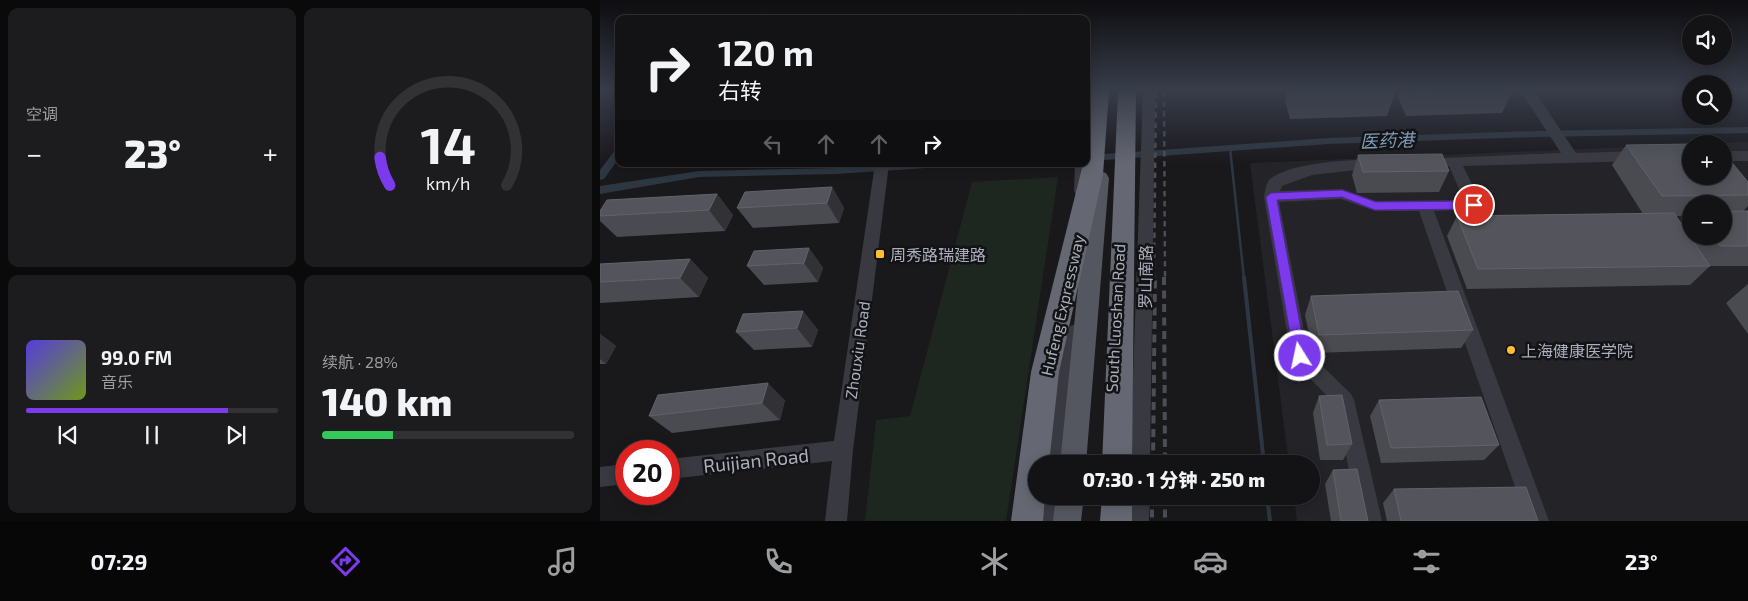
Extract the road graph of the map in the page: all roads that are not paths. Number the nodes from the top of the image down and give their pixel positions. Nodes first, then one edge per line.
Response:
1 (1098, 115) edge
2 (1104, 115) edge
3 (1126, 115) edge
4 (1126, 115) edge
5 (1148, 115) edge
6 (1544, 115) edge
7 (1567, 152) junction
8 (1654, 156) edge
9 (1732, 156) edge
10 (1748, 156) edge
11 (1454, 161) junction
12 (1090, 164) edge
13 (1087, 171) edge
14 (881, 172) edge
15 (1271, 197) junction
16 (1424, 206) junction
17 (843, 450) junction
18 (1055, 455) edge
19 (1073, 455) edge
20 (1108, 455) edge
21 (1117, 455) edge
22 (1140, 455) edge
23 (680, 468) edge
24 (615, 475) edge
25 (600, 477) edge
26 (1049, 505) edge
27 (1069, 505) edge
28 (1104, 505) edge
29 (1116, 505) edge
30 (1139, 505) edge
31 (836, 521) edge
32 (1027, 521) edge
33 (1048, 521) edge
34 (1067, 521) edge
35 (1103, 521) edge
36 (1116, 521) edge
37 (1138, 521) edge
38 (1371, 521) edge
39 (1538, 521) edge

1 - 32 highway, Hufeng Expressway
2 - 12 main road, South Luoshan Road
3 - 20 main road, South Luoshan Road
4 - 21 highway
5 - 22 street, 罗山南路
6 - 7 street
7 - 8 street
7 - 11 street
9 - 10 street
11 - 15 street
11 - 16 street
13 - 18 street
13 - 19 main road, South Luoshan Road
14 - 17 street, Zhouxiu Road
15 - 16 street
15 - 38 street
16 - 39 street
17 - 23 street, Ruijian Road
17 - 31 street, Zhouxiu Road
24 - 25 street
26 - 33 street
27 - 34 main road
28 - 35 main road
29 - 36 highway
30 - 37 street

